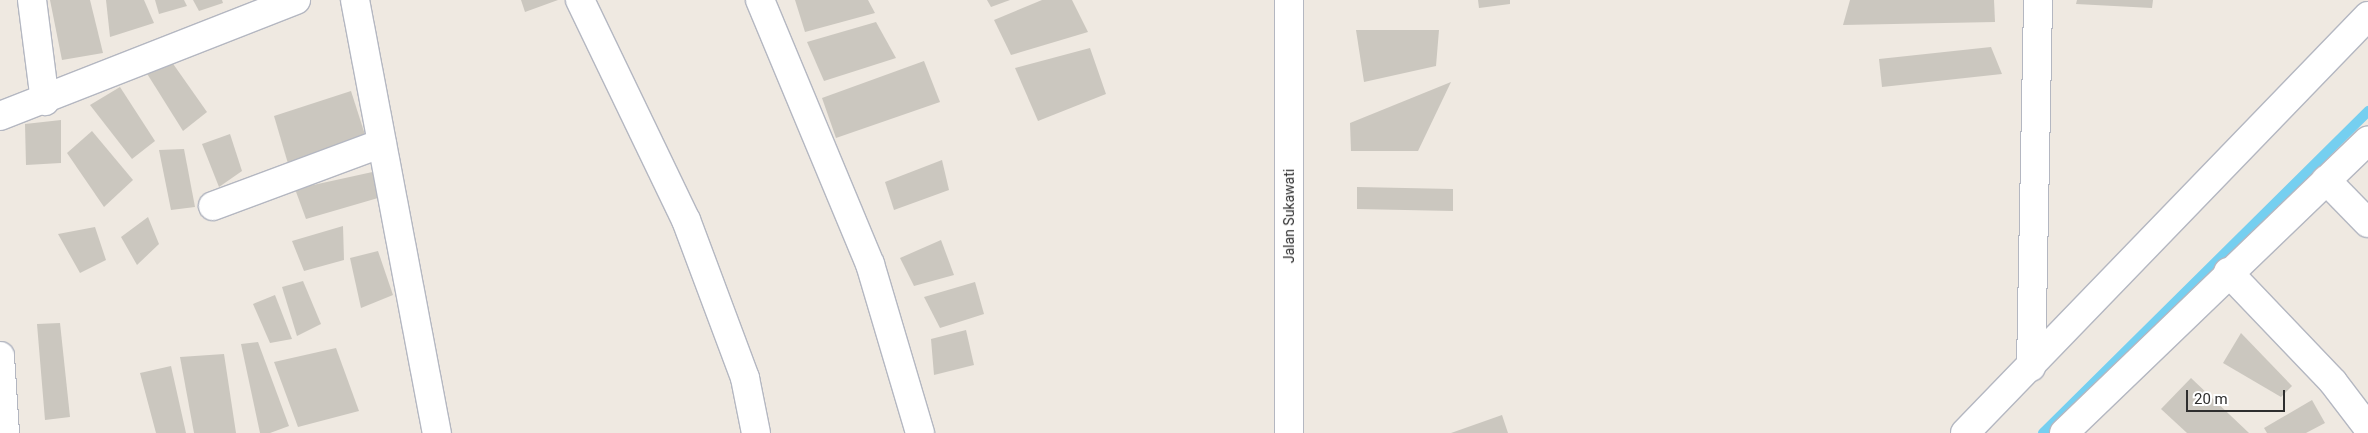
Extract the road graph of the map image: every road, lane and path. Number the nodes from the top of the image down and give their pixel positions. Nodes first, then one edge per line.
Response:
1 (32, 0) edge
2 (296, 0) edge
3 (355, 0) edge
4 (580, 0) edge
5 (760, 0) edge
6 (1289, 0) edge
7 (2038, 0) edge
8 (2368, 16) edge
9 (45, 102) junction
10 (0, 116) edge
11 (2368, 140) edge
12 (382, 144) junction
13 (2326, 180) junction
14 (213, 206) dead end
15 (2368, 223) edge
16 (2228, 272) junction
17 (0, 356) edge
18 (2031, 367) junction
19 (2368, 428) edge
20 (5, 433) edge
21 (437, 433) edge
22 (756, 433) edge
23 (920, 433) edge
24 (1289, 433) edge
25 (1964, 433) edge
26 (2064, 433) edge

1 - 9 street
2 - 9 street
3 - 12 street
4 - 22 street
5 - 23 street
6 - 24 street, Jalan Sukawati
7 - 18 street
8 - 18 street
9 - 10 street
11 - 13 street
12 - 14 street
12 - 21 street
13 - 15 street
13 - 16 street
16 - 19 street
16 - 26 street
17 - 20 street
18 - 25 street

